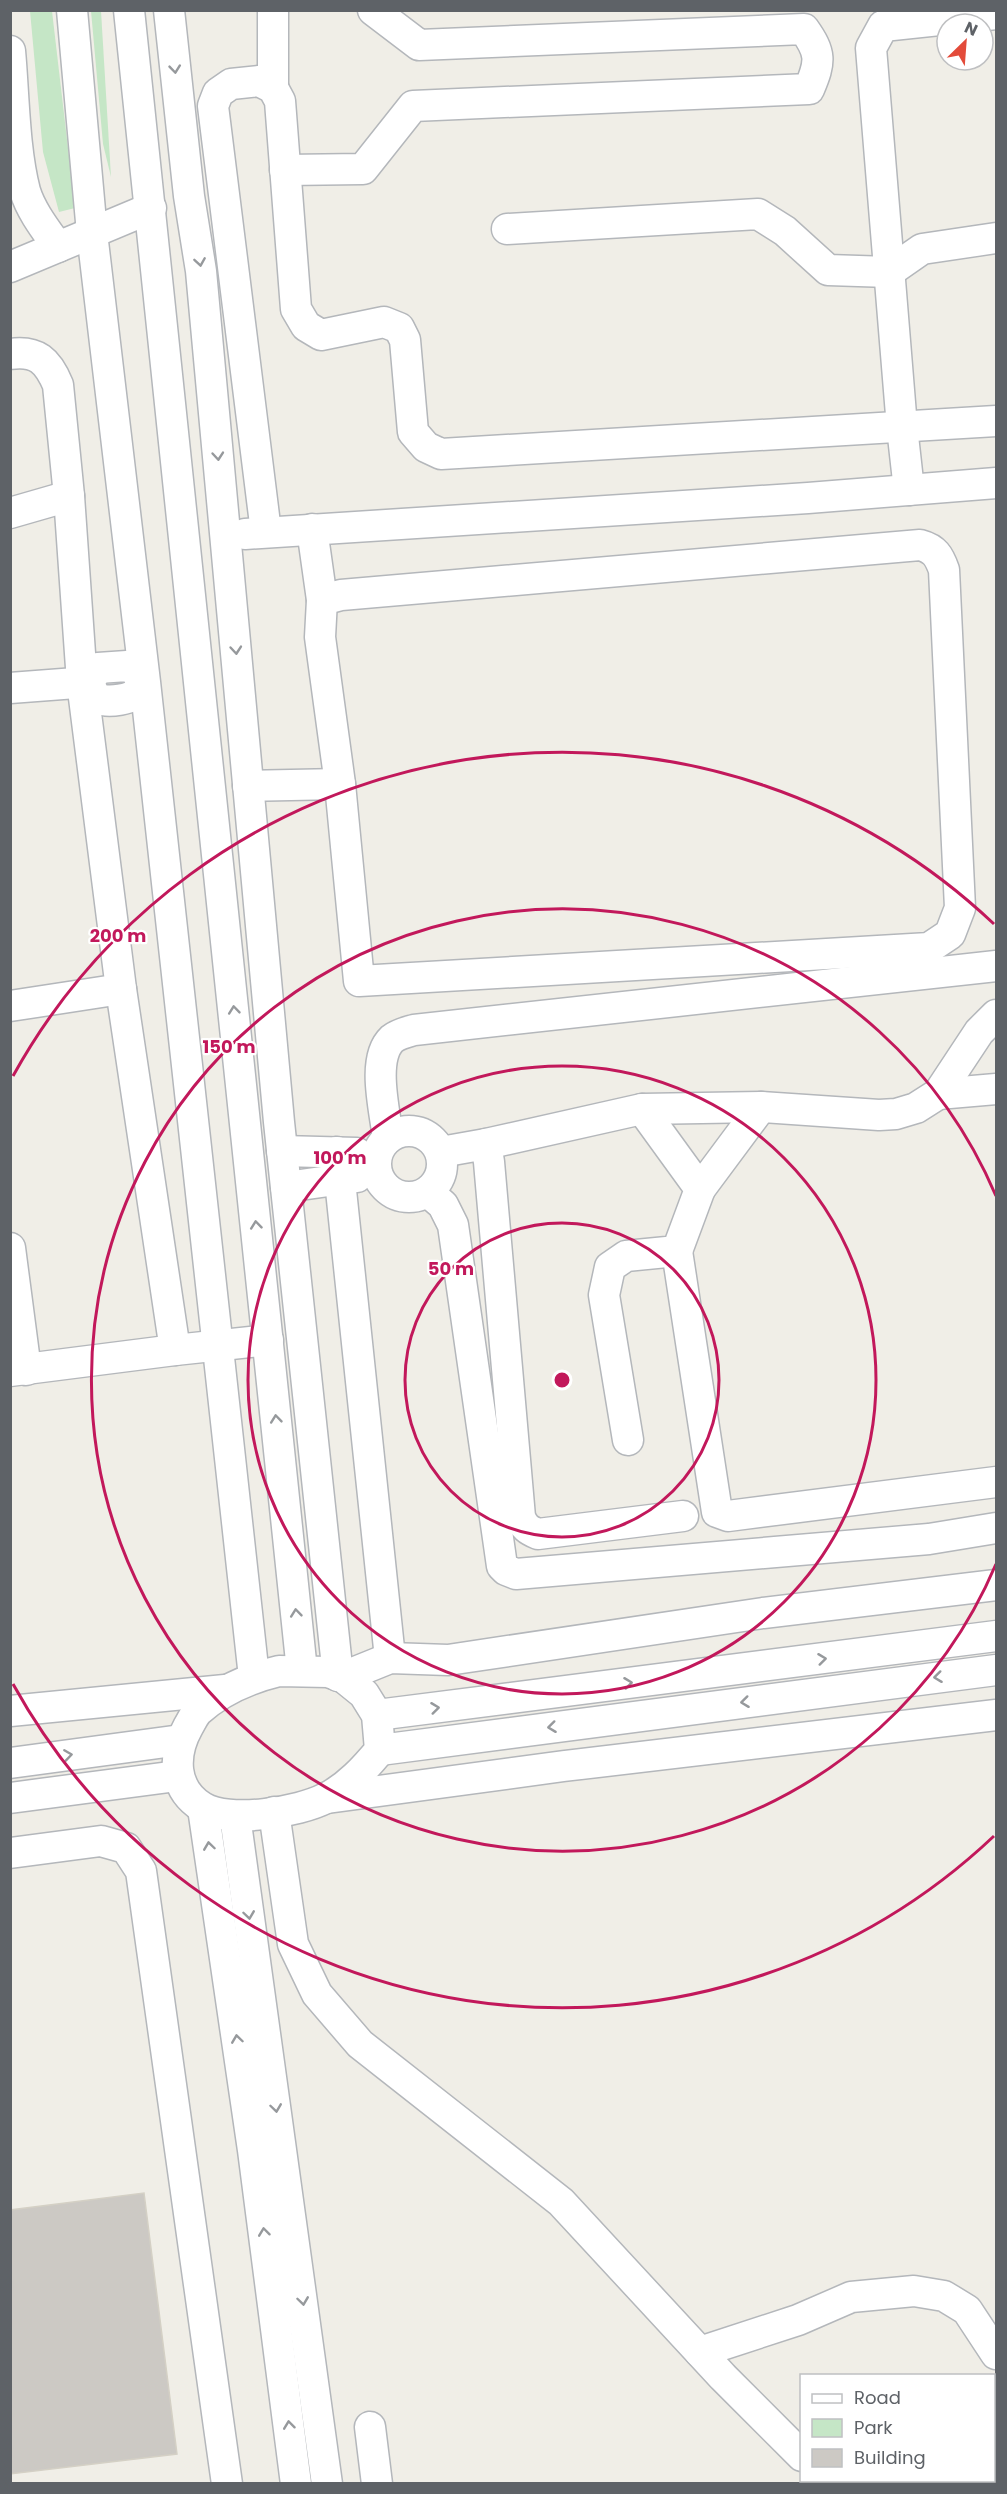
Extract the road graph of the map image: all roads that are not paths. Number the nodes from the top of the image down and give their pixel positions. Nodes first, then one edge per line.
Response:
1 (72, 10) edge
2 (129, 10) edge
3 (169, 10) edge
4 (273, 10) edge
5 (373, 10) edge
6 (996, 14) edge
7 (10, 51) edge
8 (273, 88) junction
9 (218, 93) junction
10 (179, 101) junction
11 (285, 170) junction
12 (151, 208) junction
13 (507, 229) dead end
14 (92, 233) junction
15 (996, 238) edge
16 (58, 247) junction
17 (10, 267) edge
18 (889, 272) junction
19 (10, 354) edge
20 (996, 421) edge
21 (902, 427) junction
22 (996, 483) edge
23 (909, 490) junction
24 (69, 496) junction
25 (10, 513) edge
26 (312, 530) junction
27 (266, 532) junction
28 (225, 535) junction
29 (322, 600) junction
30 (86, 682) junction
31 (143, 682) junction
32 (10, 688) edge
33 (207, 750) junction
34 (245, 751) junction
35 (340, 784) junction
36 (248, 786) junction
37 (996, 966) edge
38 (121, 989) junction
39 (10, 1006) edge
40 (996, 1015) edge
41 (996, 1089) edge
42 (938, 1094) junction
43 (761, 1107) junction
44 (642, 1109) junction
45 (486, 1144) junction
46 (282, 1151) junction
47 (441, 1152) junction
48 (381, 1155) junction
49 (338, 1166) junction
50 (286, 1187) junction
51 (700, 1189) junction
52 (428, 1192) junction
53 (10, 1248) edge
54 (677, 1251) junction
55 (268, 1340) junction
56 (219, 1345) junction
57 (175, 1350) junction
58 (18, 1370) edge
59 (628, 1440) dead end
60 (996, 1482) edge
61 (920, 1493) junction
62 (683, 1516) dead end
63 (996, 1528) edge
64 (929, 1539) junction
65 (996, 1586) edge
66 (996, 1636) edge
67 (390, 1658) junction
68 (996, 1670) edge
69 (302, 1671) junction
70 (340, 1677) junction
71 (242, 1683) junction
72 (10, 1711) edge
73 (377, 1715) junction
74 (996, 1715) edge
75 (181, 1740) junction
76 (380, 1750) junction
77 (10, 1763) edge
78 (177, 1776) junction
79 (10, 1798) edge
80 (327, 1798) junction
81 (203, 1808) junction
82 (274, 1812) junction
83 (235, 1816) junction
84 (10, 1853) edge
85 (700, 2352) junction
86 (996, 2354) edge
87 (370, 2427) dead end
88 (800, 2455) edge
89 (227, 2484) edge
90 (296, 2484) edge
91 (327, 2484) edge
92 (377, 2484) edge

1 - 14 street
2 - 12 street
3 -> 10 street
4 - 8 street
5 - 11 street
6 - 18 street
7 - 16 street
8 - 9 street
8 - 11 street
9 - 10 street
9 - 27 street
10 -> 28 street
11 - 21 street
12 - 14 street
12 - 33 street
13 - 18 street
14 - 16 street
14 - 31 street
15 - 18 street
16 - 17 street
18 - 21 street
19 - 24 street
20 - 21 street
21 - 23 street
22 - 23 street
23 - 26 street
24 - 25 street
24 - 30 street
26 - 27 street
26 - 29 street
27 - 28 street
28 -> 34 street
29 - 35 street
29 - 35 street
30 - 31 street
30 - 32 street
30 - 38 street
31 - 56 street
33 - 34 street
55 -> 33 street
34 - 36 street
35 - 36 street
36 - 46 street
37 - 48 street
38 - 39 street
38 - 57 street
40 - 42 street
41 - 42 street
42 - 43 street
43 - 44 street
43 - 51 street
44 - 45 street
44 - 51 street
45 - 47 street
45 - 62 street
46 - 49 street
46 - 50 street
47 - 48 street
47 - 52 street
48 - 49 street
48 - 52 street
49 - 50 street
49 - 67 street
50 - 70 street
51 - 54 street
52 - 64 street
53 - 58 street
54 - 59 street
54 - 61 street
55 - 56 street
69 -> 55 street
56 - 57 street
56 - 71 street
57 - 58 street
60 - 61 street
61 - 64 street
63 - 64 street
65 - 67 street
73 -> 66 street
67 - 70 street
68 -> 76 street
69 - 70 street
69 - 71 street
70 - 73 street
71 - 72 street
71 - 75 street
73 - 76 street
74 - 80 street
77 -> 75 street
75 - 78 street
76 - 80 street
78 - 79 street
78 - 81 street
80 - 82 street
81 - 83 street
90 -> 81 street
82 - 83 street
82 - 85 street
83 -> 91 street
84 - 89 street
85 - 86 street
85 - 88 street
87 - 92 street

